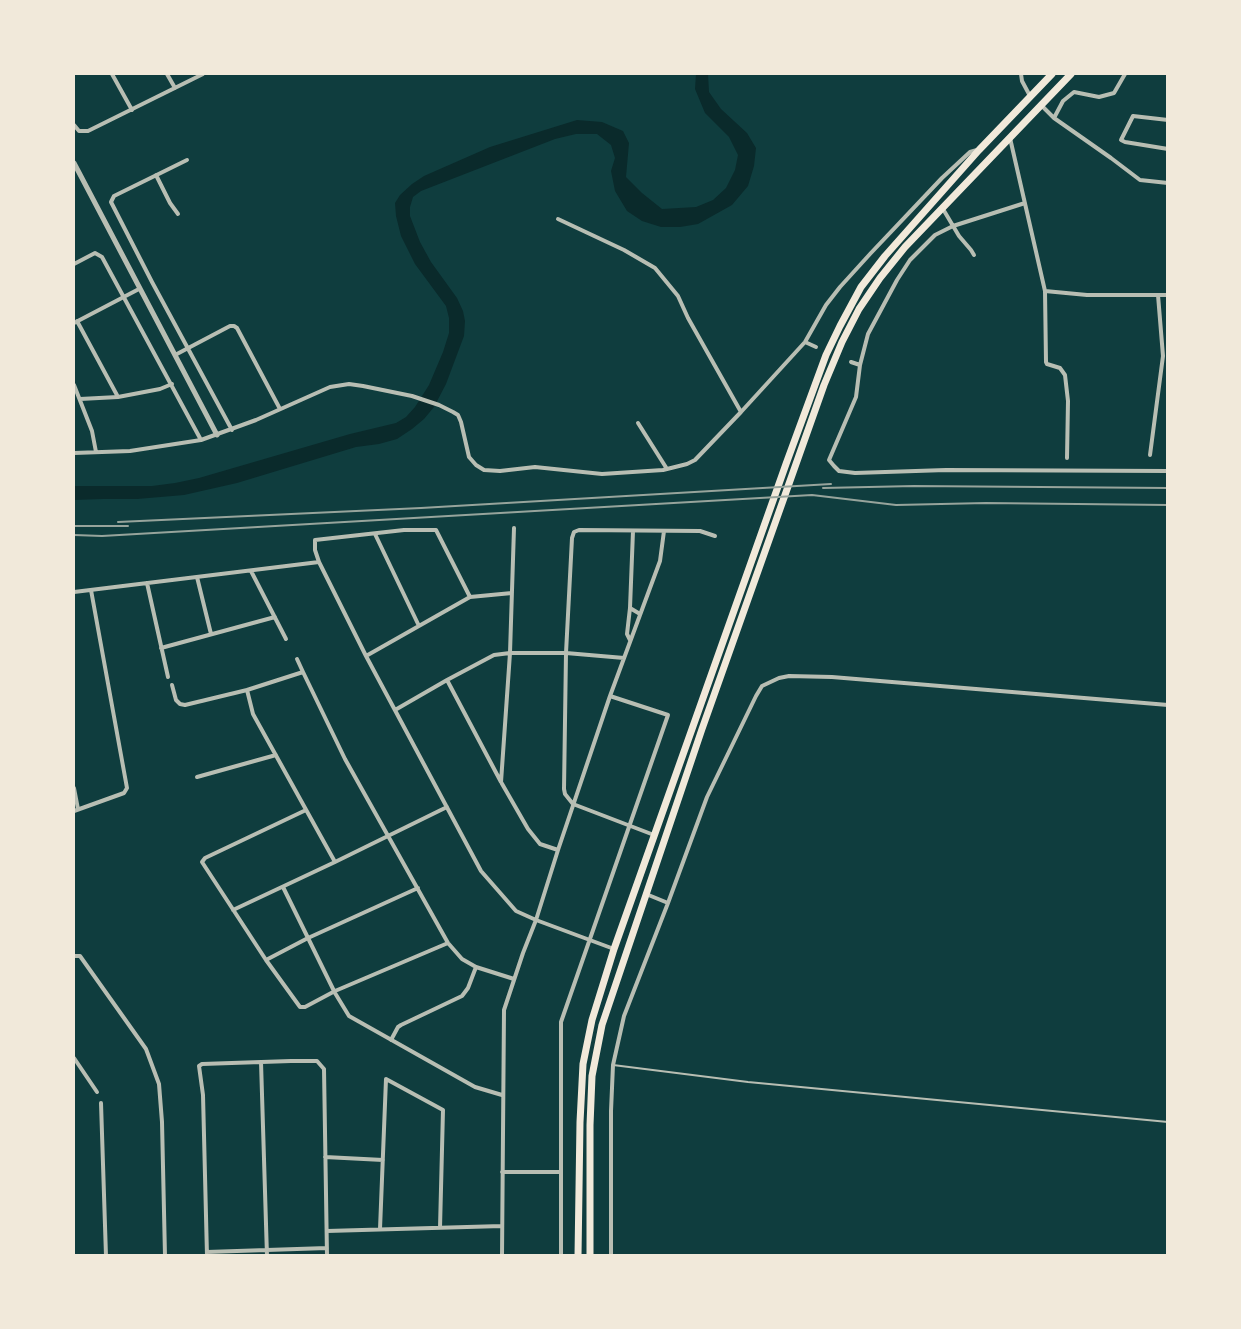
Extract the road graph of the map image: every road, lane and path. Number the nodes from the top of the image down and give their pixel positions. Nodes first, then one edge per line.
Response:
1 (112, 74) edge
2 (167, 74) edge
3 (203, 74) edge
4 (1021, 74) edge
5 (1052, 74) edge
6 (1071, 74) edge
7 (1125, 74) edge
8 (175, 88) junction
9 (1030, 96) junction
10 (1041, 104) junction
11 (132, 110) junction
12 (1054, 118) junction
13 (1167, 120) edge
14 (74, 125) edge
15 (1010, 137) junction
16 (1167, 149) edge
17 (979, 150) junction
18 (187, 160) dead end
19 (74, 164) edge
20 (156, 175) junction
21 (946, 175) junction
22 (1167, 183) edge
23 (943, 190) junction
24 (1025, 203) junction
25 (942, 207) junction
26 (178, 214) dead end
27 (558, 219) dead end
28 (953, 226) junction
29 (974, 255) dead end
30 (74, 264) edge
31 (140, 289) junction
32 (1045, 291) junction
33 (1158, 295) junction
34 (1167, 295) edge
35 (124, 297) junction
36 (75, 322) edge
37 (805, 342) junction
38 (816, 347) dead end
39 (188, 349) junction
40 (174, 356) junction
41 (851, 362) dead end
42 (860, 365) junction
43 (1161, 371) junction
44 (1167, 377) edge
45 (172, 384) junction
46 (74, 385) edge
47 (118, 397) junction
48 (80, 399) junction
49 (280, 409) junction
50 (741, 412) junction
51 (638, 423) dead end
52 (232, 430) junction
53 (217, 435) junction
54 (201, 440) junction
55 (96, 452) junction
56 (74, 453) edge
57 (1150, 455) dead end
58 (1067, 458) dead end
59 (668, 469) junction
60 (1167, 471) edge
61 (514, 528) dead end
62 (633, 531) junction
63 (664, 531) junction
64 (375, 534) junction
65 (715, 536) dead end
66 (319, 562) junction
67 (251, 570) junction
68 (196, 577) junction
69 (147, 583) junction
70 (91, 590) junction
71 (74, 592) edge
72 (512, 593) junction
73 (470, 597) junction
74 (630, 608) junction
75 (640, 614) junction
76 (275, 618) junction
77 (419, 626) junction
78 (212, 635) junction
79 (286, 639) dead end
80 (630, 640) junction
81 (161, 648) junction
82 (510, 653) junction
83 (566, 653) junction
84 (366, 656) junction
85 (624, 658) junction
86 (297, 659) dead end
87 (303, 672) junction
88 (168, 677) dead end
89 (447, 680) junction
90 (172, 685) dead end
91 (247, 690) junction
92 (610, 696) junction
93 (1167, 705) edge
94 (395, 710) junction
95 (276, 755) junction
96 (197, 777) dead end
97 (501, 782) junction
98 (74, 788) edge
99 (573, 804) junction
100 (447, 807) junction
101 (76, 810) edge
102 (306, 810) junction
103 (629, 826) junction
104 (389, 836) junction
105 (655, 836) junction
106 (558, 850) junction
107 (335, 862) junction
108 (283, 887) junction
109 (418, 888) junction
110 (646, 894) junction
111 (668, 903) junction
112 (233, 910) junction
113 (536, 920) junction
114 (308, 938) junction
115 (589, 940) junction
116 (448, 943) junction
117 (614, 949) junction
118 (74, 956) edge
119 (266, 960) junction
120 (476, 967) junction
121 (514, 979) junction
122 (335, 991) junction
123 (391, 1040) junction
124 (74, 1058) edge
125 (261, 1062) junction
126 (613, 1065) junction
127 (97, 1092) dead end
128 (502, 1095) junction
129 (102, 1103) dead end
130 (1167, 1122) edge
131 (325, 1157) junction
132 (383, 1160) junction
133 (502, 1172) junction
134 (561, 1172) junction
135 (502, 1226) junction
136 (440, 1228) junction
137 (381, 1229) junction
138 (327, 1231) junction
139 (327, 1248) junction
140 (267, 1250) junction
141 (207, 1254) edge
142 (106, 1256) edge
143 (165, 1256) edge
144 (267, 1256) edge
145 (327, 1256) edge
146 (502, 1256) edge
147 (561, 1256) edge
148 (578, 1256) edge
149 (590, 1256) edge
150 (611, 1256) edge

1 - 11 street
2 - 8 street
3 - 8 street
4 - 9 street
5 - 9 main road
6 - 10 main road
7 - 12 street
8 - 11 street
9 - 17 main road
10 - 12 street
10 - 15 main road
11 - 14 street
12 - 22 street
13 - 16 street
15 - 24 street
15 - 25 main road
17 - 21 street
17 - 23 main road
18 - 20 street
19 - 31 street
20 - 26 street
20 - 39 street
21 - 23 street
21 - 37 street
23 - 105 main road
24 - 28 street
24 - 32 street
25 - 28 street
25 - 110 main road
27 - 50 street
28 - 29 street
28 - 42 street
30 - 35 street
31 - 35 street
31 - 40 street
32 - 33 street
32 - 58 street
33 - 34 street
33 - 43 street
35 - 36 street
35 - 45 street
36 - 47 street
37 - 38 street
37 - 50 street
39 - 40 street
39 - 49 street
39 - 52 street
40 - 53 street
41 - 42 street
42 - 60 street
43 - 44 street
43 - 57 street
45 - 47 street
45 - 54 street
46 - 48 street
47 - 48 street
48 - 55 street
49 - 52 street
49 - 59 street
50 - 59 street
51 - 59 street
52 - 53 street
53 - 54 street
54 - 55 street
55 - 56 street
61 - 72 street
62 - 63 street
62 - 74 street
62 - 83 street
63 - 65 street
63 - 75 street
64 - 66 street
64 - 73 street
64 - 77 street
66 - 67 street
66 - 84 street
67 - 68 street
67 - 76 street
68 - 69 street
68 - 78 street
69 - 70 street
69 - 81 street
70 - 71 street
70 - 101 street
72 - 73 street
72 - 82 street
73 - 77 street
74 - 75 street
74 - 80 street
75 - 80 street
76 - 78 street
76 - 79 street
77 - 84 street
78 - 81 street
80 - 85 street
81 - 88 street
82 - 83 street
82 - 89 street
82 - 97 street
83 - 85 street
83 - 99 street
84 - 94 street
85 - 92 street
86 - 87 street
87 - 91 street
87 - 104 street
89 - 94 street
89 - 97 street
90 - 91 street
91 - 95 street
92 - 99 street
92 - 103 street
93 - 111 street
94 - 100 street
95 - 96 street
95 - 102 street
97 - 106 street
98 - 101 street
99 - 103 street
99 - 106 street
100 - 104 street
100 - 113 street
102 - 107 street
102 - 112 street
103 - 105 street
103 - 115 street
104 - 107 street
104 - 109 street
105 - 117 main road
106 - 113 street
107 - 108 street
108 - 112 street
108 - 114 street
109 - 114 street
109 - 116 street
110 - 111 street
110 - 149 main road
111 - 126 street
112 - 119 street
113 - 115 street
113 - 121 street
114 - 119 street
114 - 122 street
115 - 117 street
115 - 134 street
116 - 120 street
116 - 122 street
117 - 148 main road
118 - 143 street
119 - 122 street
120 - 121 street
120 - 123 street
121 - 128 street
122 - 123 street
123 - 128 street
124 - 127 street
125 - 131 street
125 - 140 street
125 - 141 street
126 - 130 lane
126 - 150 street
128 - 133 street
129 - 142 street
131 - 132 street
131 - 138 street
132 - 136 street
132 - 137 street
133 - 134 street
133 - 135 street
134 - 147 street
135 - 136 street
135 - 146 street
136 - 137 street
137 - 138 street
138 - 139 street
139 - 140 street
139 - 145 street
140 - 141 street
140 - 144 street

